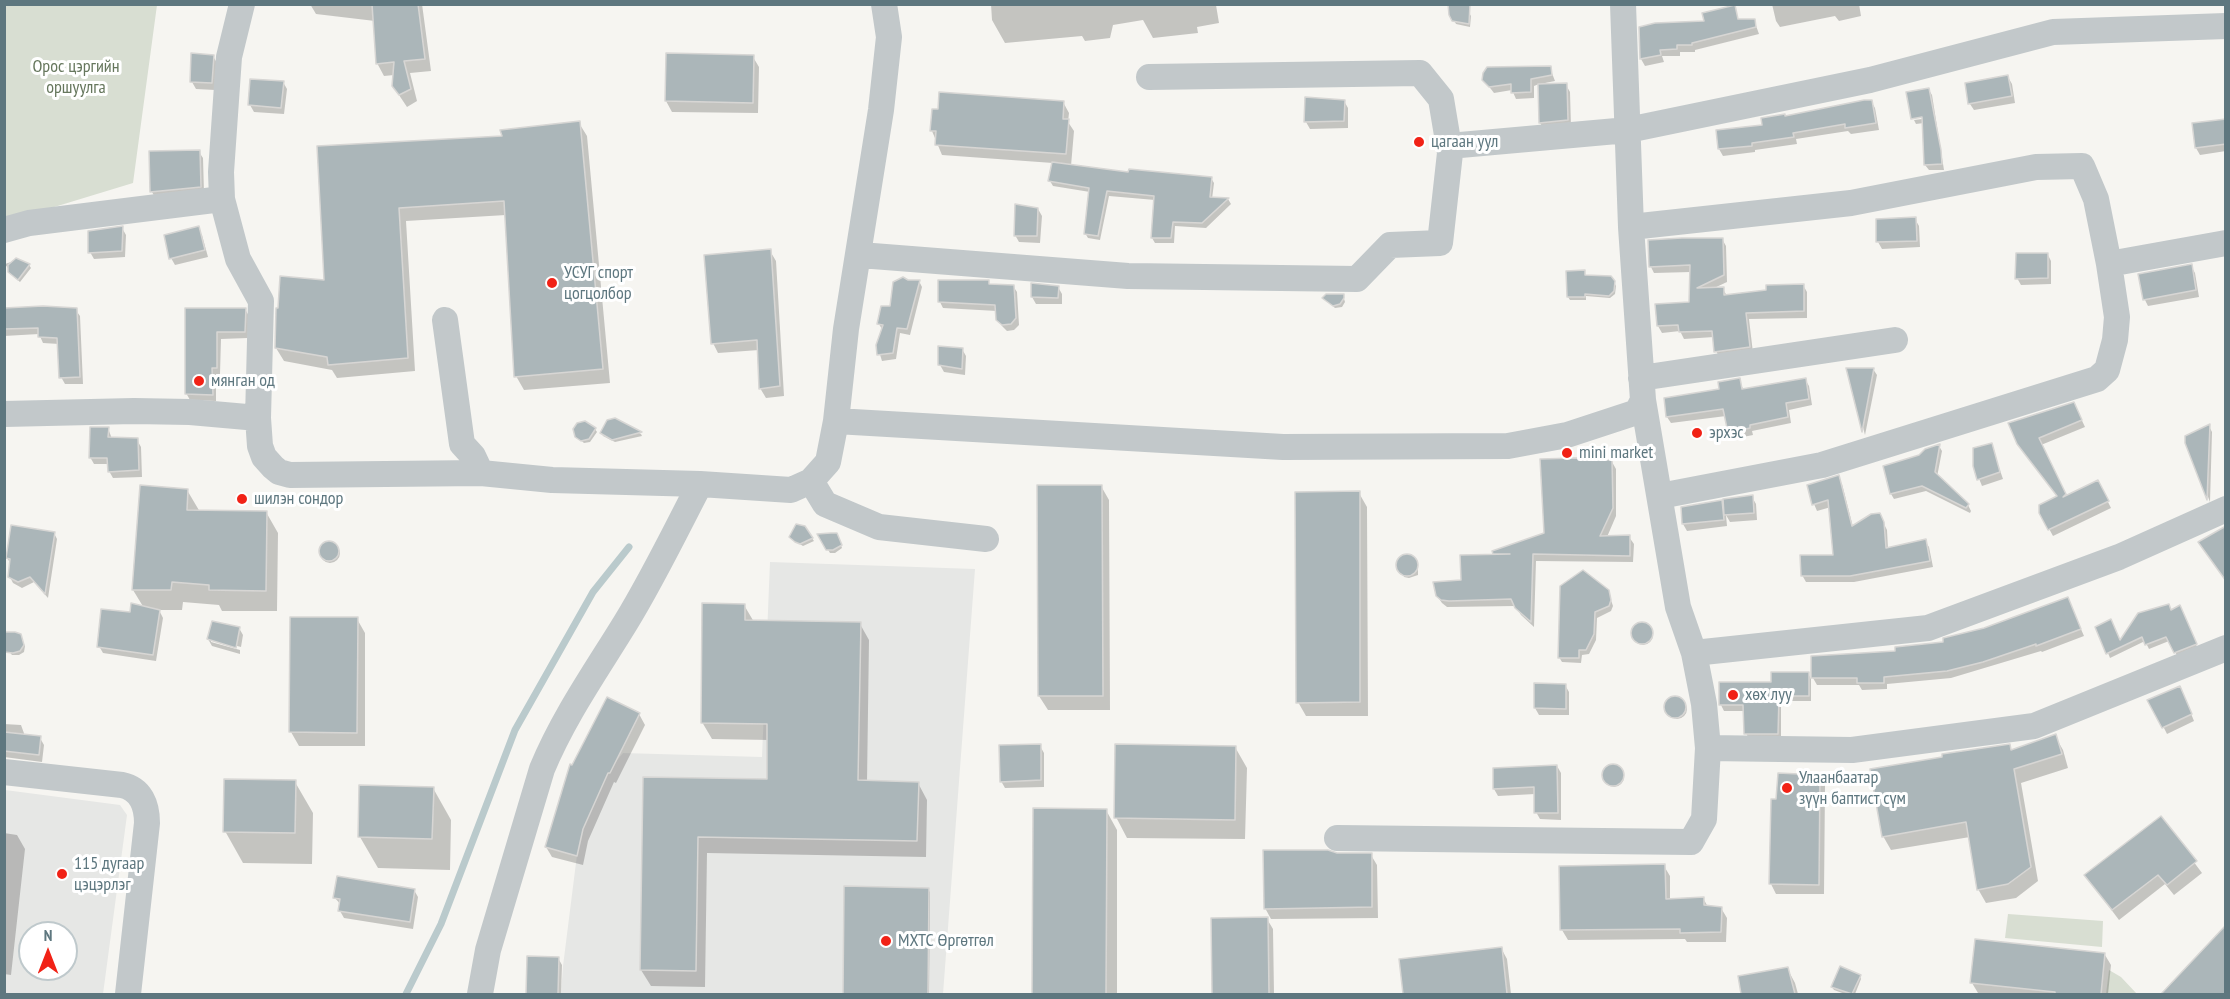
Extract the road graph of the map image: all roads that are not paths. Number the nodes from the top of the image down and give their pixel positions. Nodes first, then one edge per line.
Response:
1 (242, 4) edge
2 (884, 4) edge
3 (1625, 5) edge
4 (2226, 26) edge
5 (1149, 77) dead end
6 (1628, 130) junction
7 (1449, 146) junction
8 (222, 199) junction
9 (1631, 227) junction
10 (4, 230) edge
11 (2226, 243) edge
12 (860, 255) junction
13 (2109, 264) junction
14 (445, 320) dead end
15 (1895, 340) dead end
16 (1642, 389) junction
17 (4, 414) edge
18 (258, 417) junction
19 (836, 421) junction
20 (481, 473) junction
21 (811, 481) junction
22 (700, 484) junction
23 (1660, 496) junction
24 (2226, 509) edge
25 (986, 540) dead end
26 (2226, 648) edge
27 (1694, 653) junction
28 (1708, 748) junction
29 (4, 772) edge
30 (1337, 838) dead end
31 (128, 994) edge
32 (480, 994) edge

1 - 8 street
2 - 12 street
3 - 6 street
4 - 6 street
5 - 7 street
6 - 7 street
6 - 9 street
7 - 12 street
8 - 10 street
8 - 18 street
9 - 13 street
9 - 16 street
11 - 13 street
12 - 19 street
13 - 23 street
14 - 20 street
15 - 16 street
16 - 19 street
16 - 23 street
17 - 18 street
18 - 20 street
19 - 21 street
20 - 22 street
21 - 22 street
21 - 25 street
22 - 32 street
23 - 27 street
24 - 27 street
26 - 28 street
27 - 28 street
28 - 30 street
29 - 31 street

